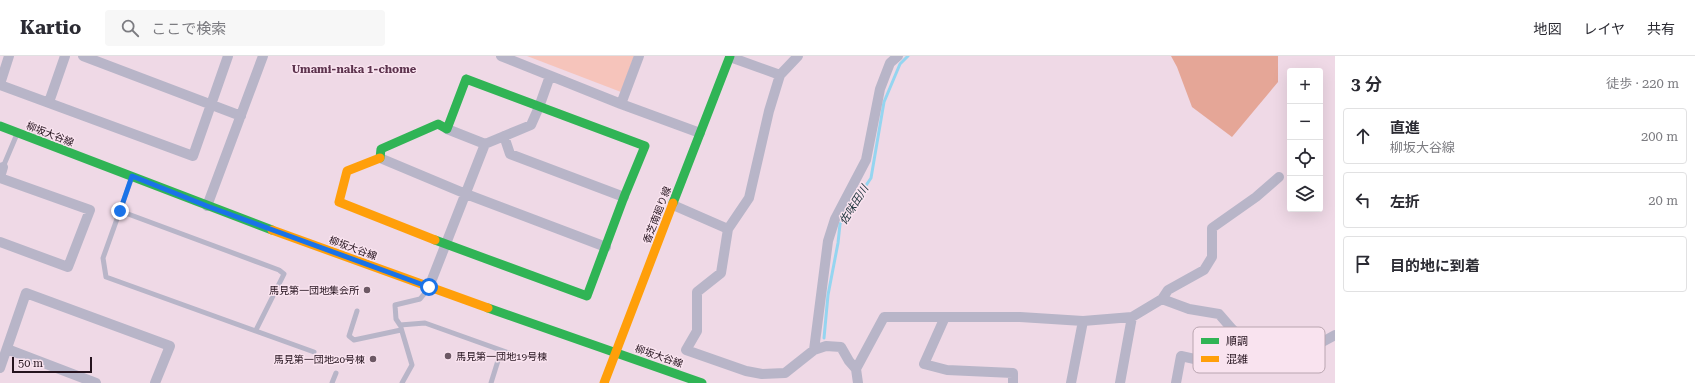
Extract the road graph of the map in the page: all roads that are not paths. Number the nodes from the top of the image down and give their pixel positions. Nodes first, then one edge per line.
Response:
1 (10, 56) edge
2 (65, 56) edge
3 (83, 56) edge
4 (228, 56) edge
5 (263, 56) edge
6 (501, 56) edge
7 (640, 56) edge
8 (798, 56) edge
9 (898, 56) edge
10 (730, 57) edge
11 (780, 75) junction
12 (550, 76) junction
13 (0, 84) edge
14 (49, 102) junction
15 (211, 103) junction
16 (621, 104) junction
17 (539, 107) junction
18 (241, 116) junction
19 (0, 126) edge
20 (447, 129) junction
21 (17, 133) junction
22 (700, 133) junction
23 (504, 136) junction
24 (485, 144) junction
25 (380, 158) junction
26 (2, 167) joint
27 (132, 176) junction
28 (1279, 177) dead end
29 (0, 178) edge
30 (466, 194) junction
31 (624, 197) junction
32 (673, 205) junction
33 (207, 206) junction
34 (120, 211) junction
35 (728, 229) junction
36 (0, 242) edge
37 (446, 244) junction
38 (606, 247) junction
39 (429, 287) junction
40 (1162, 299) junction
41 (357, 311) dead end
42 (945, 317) junction
43 (1132, 317) junction
44 (1083, 321) junction
45 (401, 327) junction
46 (1230, 327) edge
47 (256, 330) junction
48 (1335, 335) edge
49 (1325, 341) edge
50 (7, 349) junction
51 (814, 350) junction
52 (501, 351) junction
53 (314, 352) dead end
54 (615, 353) junction
55 (520, 357) dead end
56 (1193, 359) edge
57 (0, 368) edge
58 (856, 369) junction
59 (336, 373) dead end
60 (96, 383) edge
61 (155, 383) edge
62 (332, 383) edge
63 (402, 383) edge
64 (491, 383) edge
65 (604, 383) edge
66 (702, 383) edge
67 (858, 383) edge
68 (1013, 383) edge
69 (1071, 383) edge
70 (1120, 383) edge
71 (1176, 383) edge

1 - 13 street
2 - 14 street
3 - 15 street
4 - 15 street
5 - 18 street
6 - 12 street
7 - 16 street
8 - 11 street
9 - 51 street
10 - 11 street
10 - 22 street, 香芝南廻り線
11 - 35 street
12 - 16 street
12 - 17 street
13 - 14 street
14 - 15 street
15 - 18 street
16 - 22 street
17 - 20 street
17 - 23 street
17 - 31 street
18 - 33 street
19 - 21 street, 柳坂大谷線
20 - 24 street
20 - 25 street
21 - 26 lane
21 - 27 street, 柳坂大谷線
22 - 32 street, 香芝南廻り線
23 - 24 street
23 - 31 street
24 - 30 street
25 - 30 street
25 - 37 street
26 - 29 street
27 - 33 street, 柳坂大谷線
27 - 34 lane
28 - 40 street
29 - 36 street
30 - 37 street
30 - 38 street
31 - 38 street
32 - 35 street
32 - 54 street, 香芝南廻り線
33 - 39 street, 柳坂大谷線
34 - 47 lane
34 - 47 lane
35 - 51 street
37 - 38 street
37 - 39 street
39 - 45 lane
39 - 54 street, 柳坂大谷線
40 - 43 street
40 - 46 street
41 - 45 lane
42 - 44 street
42 - 58 street
42 - 68 street
43 - 44 street
43 - 70 street
44 - 69 street
45 - 52 lane
45 - 63 lane
47 - 53 lane
48 - 49 street
50 - 57 street
50 - 60 street
50 - 61 street
51 - 58 street
52 - 55 lane
52 - 64 lane
54 - 65 street, 香芝南廻り線
54 - 66 street, 柳坂大谷線
56 - 71 street
58 - 67 street
59 - 62 lane

